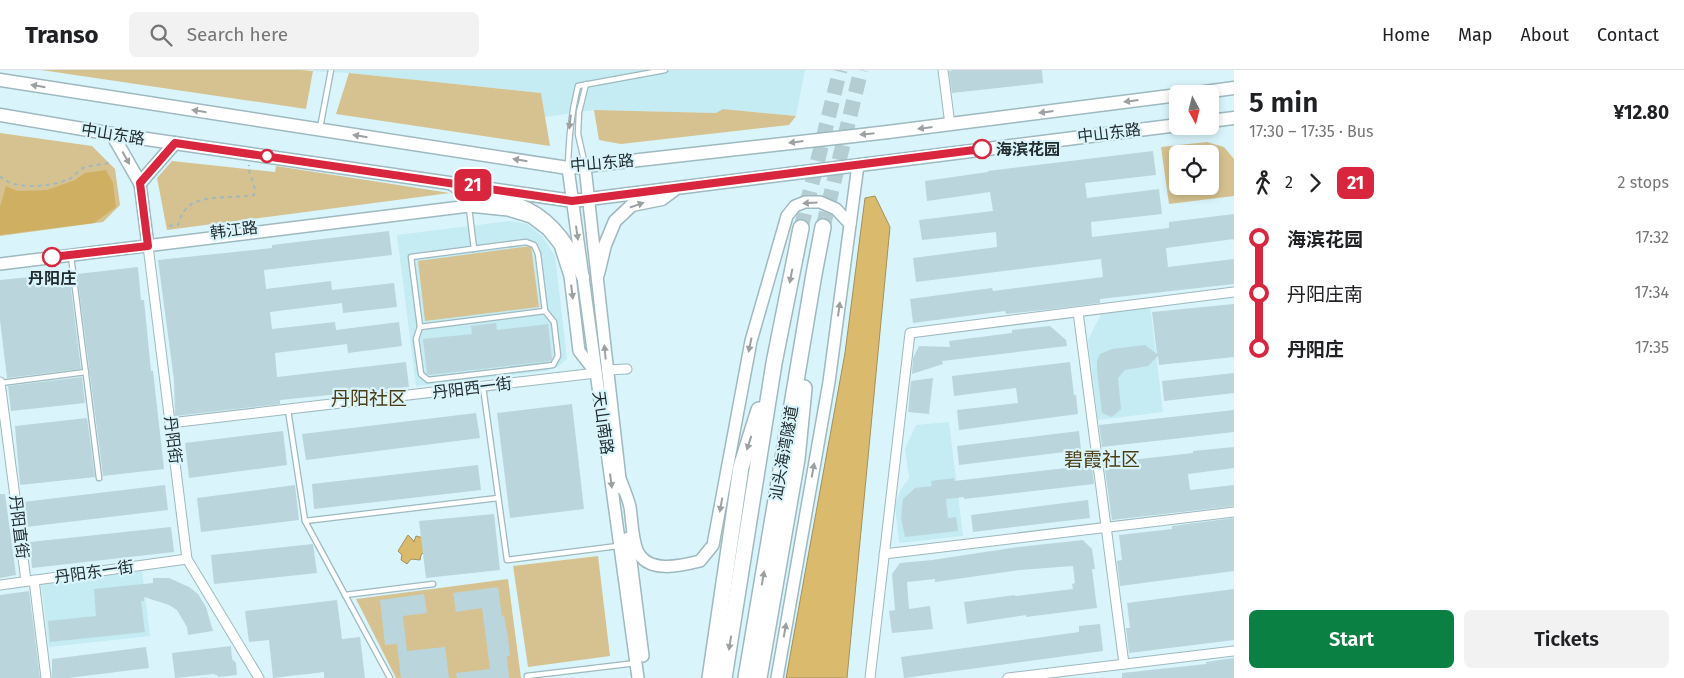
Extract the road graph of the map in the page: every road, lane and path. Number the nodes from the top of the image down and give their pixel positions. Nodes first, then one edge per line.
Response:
1 (331, 70) edge
2 (665, 70) edge
3 (943, 70) edge
4 (0, 80) edge
5 (586, 84) junction
6 (1234, 88) edge
7 (1219, 90) edge
8 (1169, 96) edge
9 (0, 115) edge
10 (1234, 118) edge
11 (1219, 120) edge
12 (950, 125) junction
13 (1169, 126) edge
14 (319, 129) junction
15 (112, 134) junction
16 (175, 143) junction
17 (110, 163) dead end
18 (858, 165) junction
19 (249, 166) dead end
20 (585, 167) junction
21 (568, 168) junction
22 (0, 176) edge
23 (450, 182) junction
24 (140, 183) junction
25 (678, 188) junction
26 (589, 199) junction
27 (572, 201) junction
28 (469, 206) junction
29 (850, 224) junction
30 (169, 226) dead end
31 (823, 227) tunnel mouth
32 (801, 228) tunnel mouth
33 (147, 243) junction
34 (474, 249) junction
35 (71, 255) junction
36 (0, 257) edge
37 (0, 264) edge
38 (598, 274) junction
39 (814, 274) junction
40 (583, 277) junction
41 (1234, 292) edge
42 (545, 311) junction
43 (1078, 312) junction
44 (420, 327) junction
45 (774, 363) junction
46 (627, 369) dead end
47 (86, 372) junction
48 (601, 372) junction
49 (0, 382) edge
50 (483, 386) junction
51 (288, 410) junction
52 (170, 423) junction
53 (99, 478) dead end
54 (621, 481) junction
55 (498, 498) junction
56 (1234, 512) edge
57 (306, 521) junction
58 (1106, 528) junction
59 (620, 546) junction
60 (884, 554) junction
61 (187, 559) junction
62 (30, 581) junction
63 (433, 584) dead end
64 (0, 585) edge
65 (346, 595) junction
66 (1234, 651) edge
67 (636, 663) junction
68 (1124, 664) junction
69 (46, 678) edge
70 (259, 678) edge
71 (390, 678) edge
72 (527, 678) edge
73 (638, 678) edge
74 (645, 678) edge
75 (710, 678) edge
76 (724, 678) edge
77 (746, 678) edge
78 (759, 678) edge
79 (776, 678) edge
80 (870, 678) edge
81 (1008, 678) edge

1 - 14 lane
2 - 5 lane
3 - 12 street
14 -> 4 main road, 中山东路
5 - 20 lane
5 -> 21 lane
6 - 7 main road
8 -> 12 main road, 中山东路
9 - 15 main road, 中山东路
10 - 11 main road
12 -> 20 main road, 中山东路, bridge
13 - 18 main road, 中山东路
21 -> 14 main road, 中山东路
15 - 16 main road, 中山东路
15 -> 24 main road
16 - 23 main road, 中山东路
16 - 24 main road
17 - 22 path
18 - 25 main road, 中山东路
18 - 29 main road
19 - 30 path
20 - 21 main road, 中山东路
20 - 26 main road, 天山南路
21 - 27 main road, 天山南路
23 - 27 main road, 中山东路
23 - 40 main road
24 - 33 main road, 丹阳街
25 - 26 main road, 中山东路
38 -> 25 main road
26 - 27 main road, 中山东路
26 - 38 main road, 天山南路
27 -> 40 main road, 天山南路
28 - 33 main road, 韩江路
28 - 33 main road, 韩江路
28 - 34 lane
28 -> 48 main road
29 -> 54 main road
79 -> 29 main road
31 - 39 highway, 汕头海湾隧道
32 -> 45 highway, 汕头海湾隧道
33 - 35 main road, 韩江路
33 - 36 main road, 韩江路
33 - 52 street, 丹阳街
34 - 42 lane
34 - 44 lane
35 - 37 main road, 韩江路
35 - 47 lane
48 -> 38 main road, 天山南路
77 -> 39 highway, 汕头海湾隧道
39 - 78 highway
40 - 48 main road, 天山南路
41 - 43 street
42 - 44 lane
42 - 44 lane
43 - 58 street
43 - 60 street
45 -> 75 highway
45 -> 76 highway, 汕头海湾隧道
46 - 48 street, 丹阳西一街
47 - 49 lane
47 - 53 lane
48 - 50 street, 丹阳西一街
48 - 54 main road, 天山南路
48 -> 59 main road, 天山南路
49 - 62 street, 丹阳直街
50 - 51 street, 丹阳西一街
50 - 55 lane
51 - 52 street, 丹阳西一街
51 - 57 lane
52 - 61 street, 丹阳街
54 - 74 main road, 天山南路
55 - 57 lane
55 - 59 lane
56 - 58 street
57 - 65 lane
58 - 60 street
58 - 68 street
59 - 67 main road, 天山南路
60 - 80 street
61 - 62 street, 丹阳东一街
61 - 70 street, 丹阳街
62 - 64 street, 丹阳东一街
62 - 69 street, 丹阳直街
63 - 65 lane
65 - 71 lane
66 - 68 street
67 - 72 lane
67 - 73 main road, 天山南路
68 - 81 street

